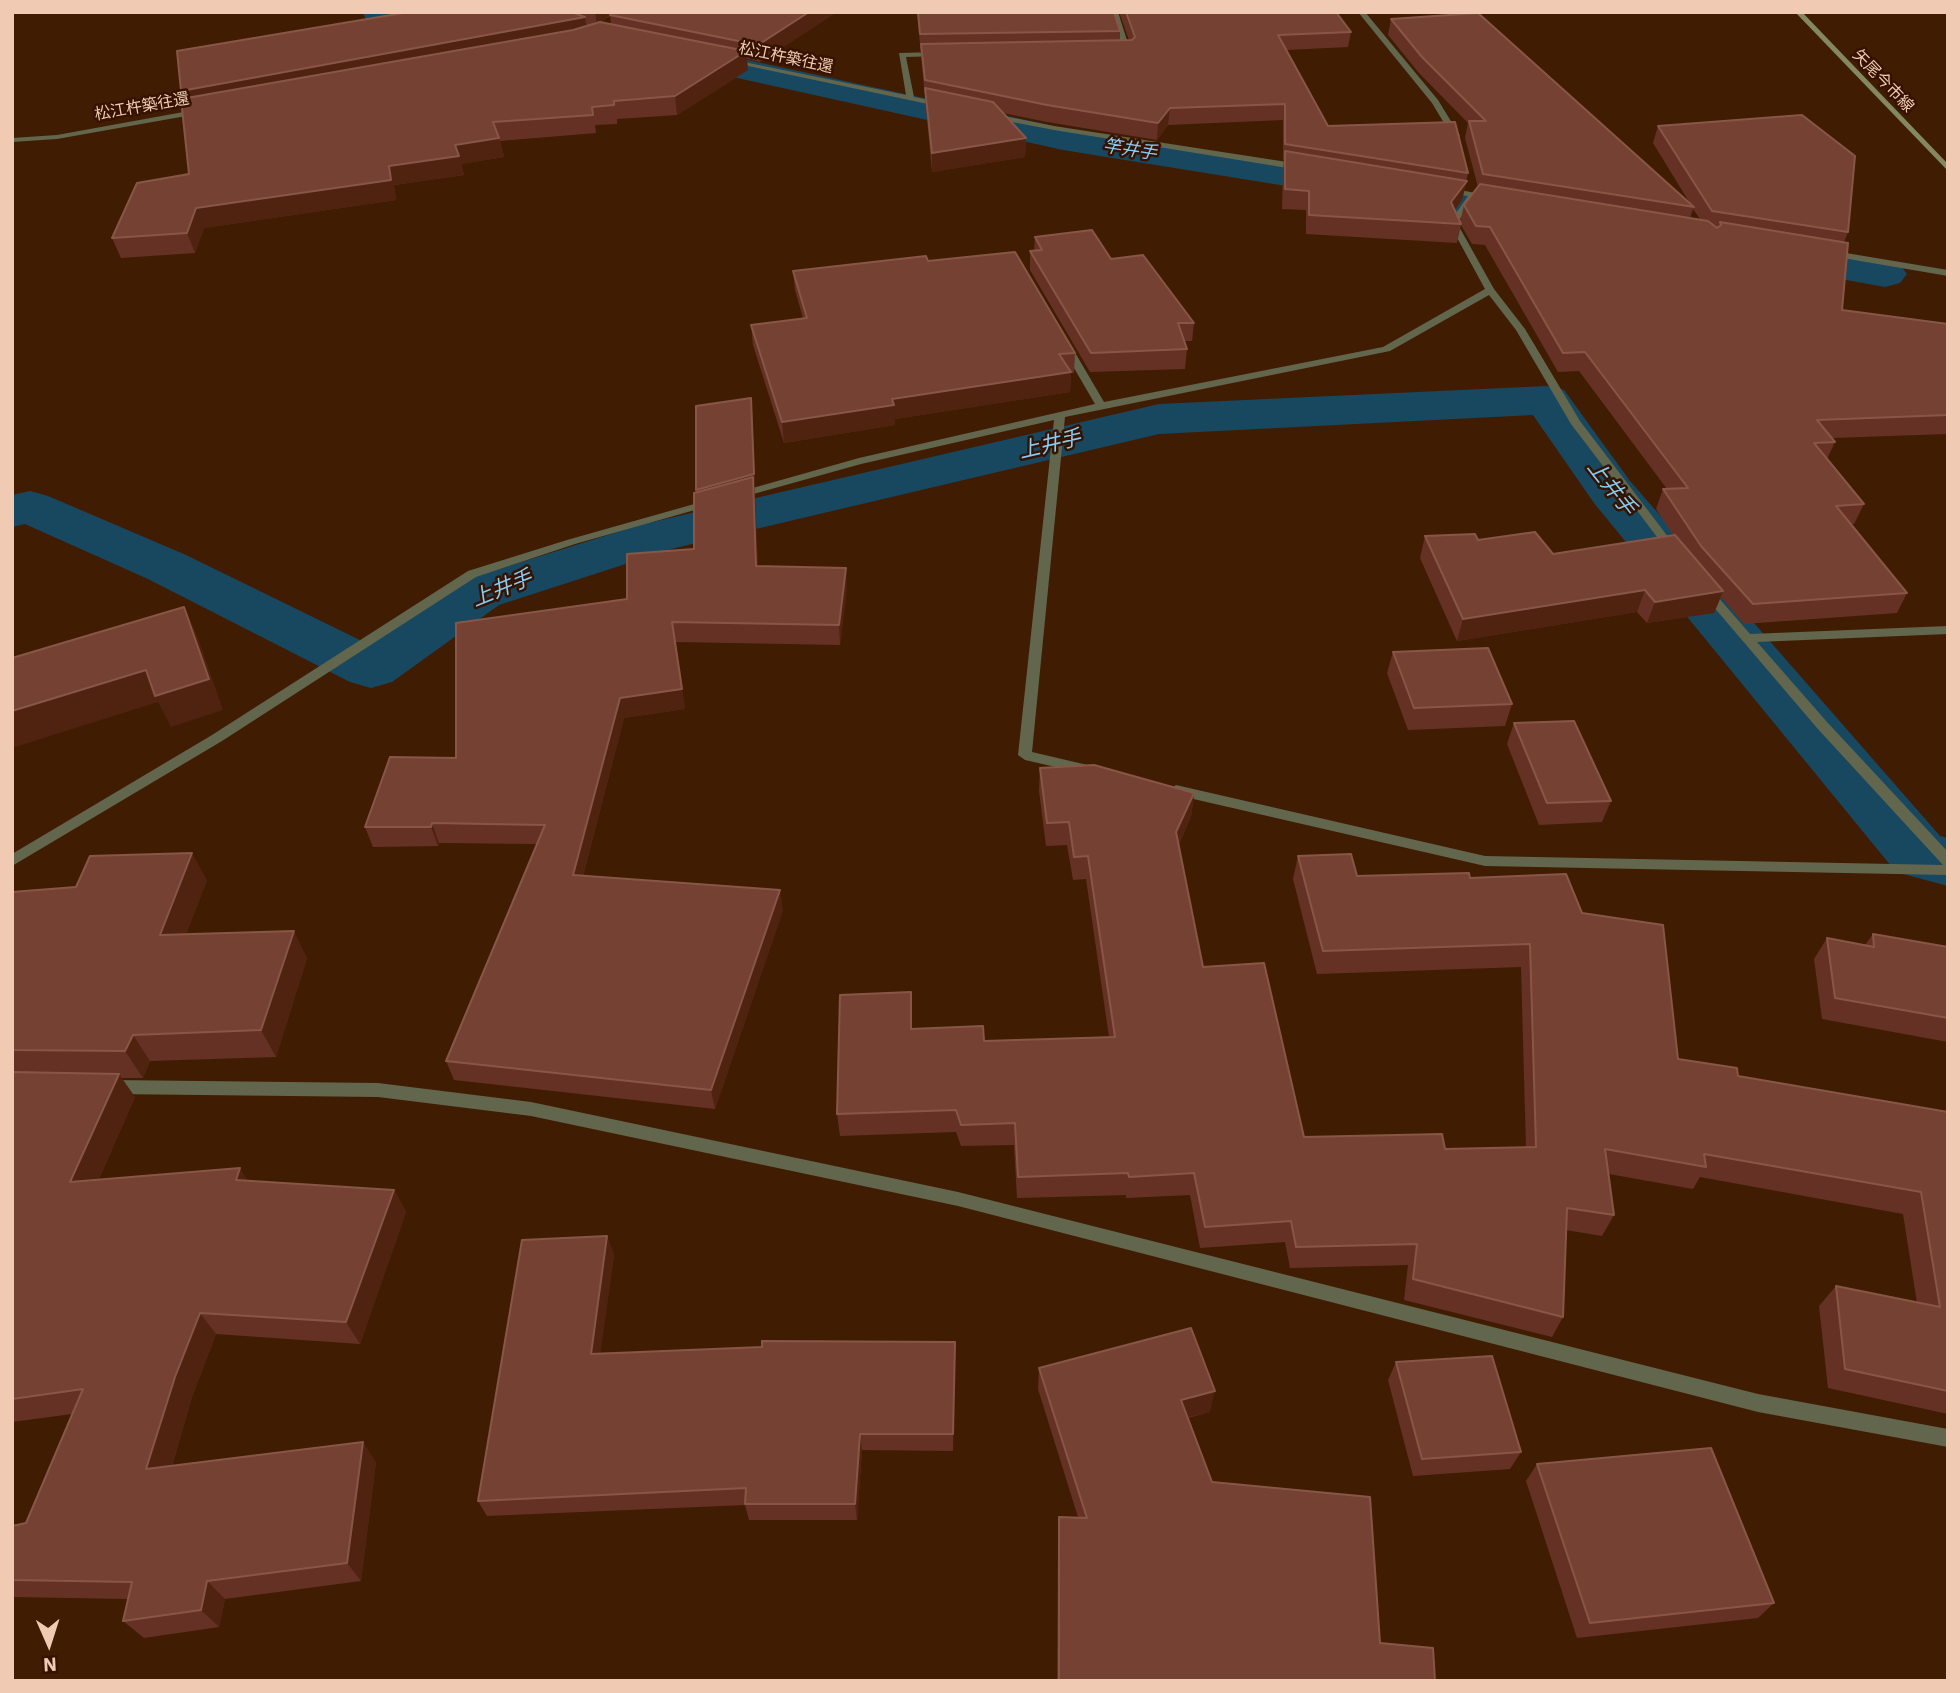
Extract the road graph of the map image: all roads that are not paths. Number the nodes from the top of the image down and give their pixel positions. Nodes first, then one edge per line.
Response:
1 (1114, 12) edge
2 (1361, 12) edge
3 (1798, 12) edge
4 (1115, 51) edge
5 (942, 54) edge
6 (713, 58) edge
7 (910, 98) junction
8 (949, 106) edge
9 (208, 110) edge
10 (975, 112) edge
11 (12, 140) edge
12 (1459, 141) edge
13 (1311, 169) edge
14 (1948, 169) edge
15 (1470, 181) edge
16 (1433, 188) edge
17 (1473, 195) junction
18 (1500, 199) edge
19 (1811, 250) edge
20 (1948, 273) edge
21 (1490, 290) junction
22 (1060, 337) edge
23 (1101, 407) junction
24 (1060, 417) junction
25 (1679, 559) edge
26 (1696, 579) edge
27 (1948, 630) edge
28 (1746, 638) junction
29 (1106, 774) edge
30 (1160, 786) edge
31 (12, 861) edge
32 (1948, 861) edge
33 (1948, 870) edge
34 (94, 1087) edge
35 (1948, 1438) edge

1 - 4 street
2 - 12 street
3 - 14 main road, 矢尾今市線
5 - 7 street
6 - 7 street, 松江杵築往還
7 - 8 street, 松江杵築往還
9 - 11 street, 松江杵築往還
10 - 13 street
15 - 17 street
16 - 17 street
17 - 18 street
17 - 21 street
19 - 20 street
21 - 23 street
21 - 25 street
22 - 23 street
23 - 24 street
24 - 29 street
24 - 31 street
26 - 28 street
27 - 28 street
28 - 32 street
30 - 33 street
34 - 35 street

